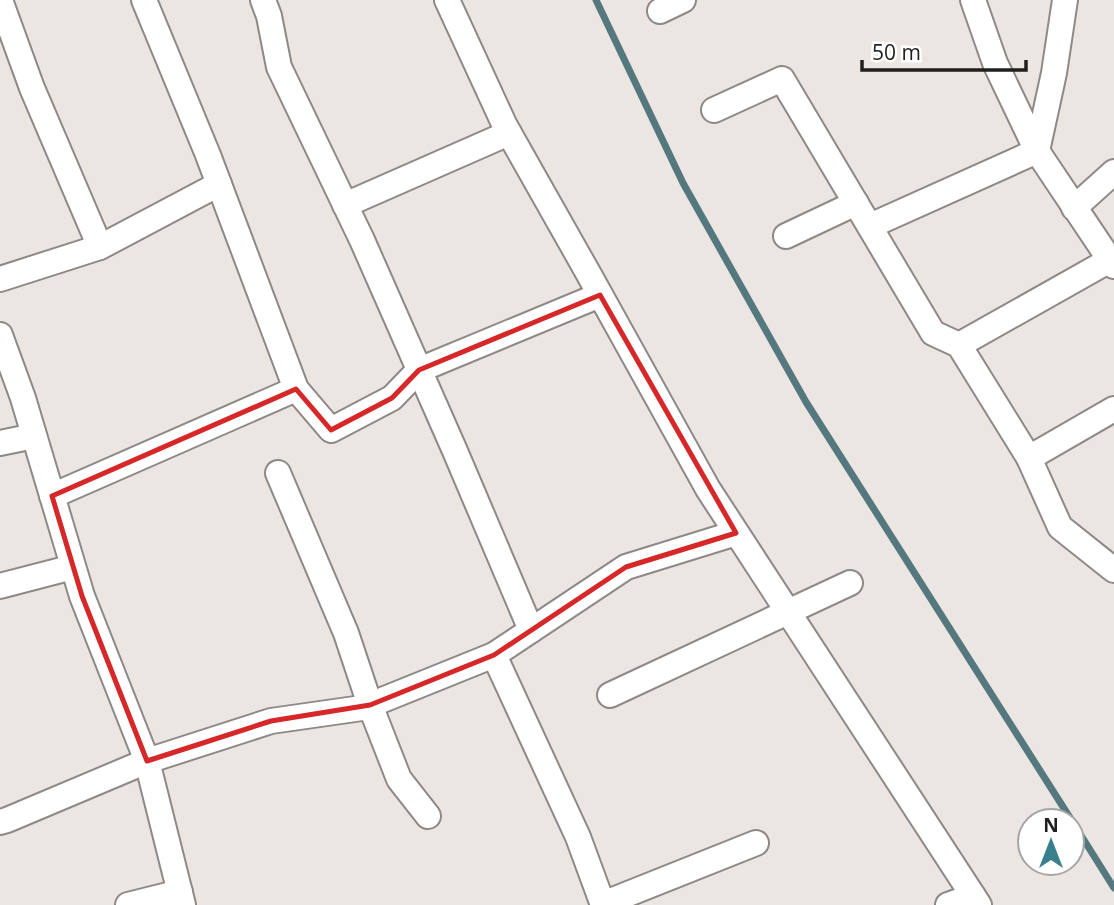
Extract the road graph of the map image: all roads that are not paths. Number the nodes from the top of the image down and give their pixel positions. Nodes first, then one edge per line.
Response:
1 (0, 0) edge
2 (144, 0) edge
3 (263, 0) edge
4 (447, 0) edge
5 (683, 0) edge
6 (974, 0) edge
7 (1065, 0) edge
8 (660, 11) dead end
9 (714, 110) dead end
10 (509, 133) junction
11 (1037, 151) junction
12 (1114, 172) edge
13 (219, 184) junction
14 (856, 203) junction
15 (345, 205) junction
16 (1074, 208) junction
17 (870, 226) junction
18 (786, 236) dead end
19 (100, 247) junction
20 (1112, 263) edge
21 (0, 279) edge
22 (600, 295) junction
23 (0, 335) edge
24 (959, 345) junction
25 (419, 370) junction
26 (296, 388) junction
27 (1114, 409) edge
28 (34, 436) junction
29 (0, 443) edge
30 (1029, 458) junction
31 (278, 473) dead end
32 (52, 496) junction
33 (736, 533) junction
34 (73, 567) junction
35 (1114, 570) edge
36 (850, 583) dead end
37 (0, 586) edge
38 (789, 612) junction
39 (531, 630) junction
40 (494, 655) junction
41 (610, 695) dead end
42 (370, 705) junction
43 (147, 761) junction
44 (428, 817) dead end
45 (0, 822) edge
46 (756, 843) dead end
47 (182, 898) edge
48 (976, 900) edge
49 (603, 904) edge
50 (128, 905) edge
51 (948, 905) edge

1 - 19 street
2 - 13 street
3 - 15 street
4 - 10 street
5 - 8 street
6 - 11 street
7 - 11 street
9 - 14 street
10 - 15 street
10 - 22 street
11 - 16 street
11 - 17 street
12 - 16 street
13 - 19 street
13 - 26 street
14 - 17 street
14 - 18 street
15 - 25 street
16 - 20 street
17 - 24 street
19 - 21 street
20 - 24 street
22 - 25 street
22 - 33 street
23 - 28 street
24 - 30 street
25 - 26 street
25 - 39 street
26 - 32 street
27 - 30 street
28 - 29 street
28 - 32 street
30 - 35 street
31 - 42 street
32 - 34 street
33 - 38 street
33 - 39 street
34 - 37 street
34 - 43 street
36 - 38 street
38 - 41 street
38 - 48 street
39 - 40 street
40 - 42 street
40 - 49 street
42 - 43 street
42 - 44 street
43 - 45 street
43 - 47 street
46 - 49 street
47 - 50 street
48 - 51 street

